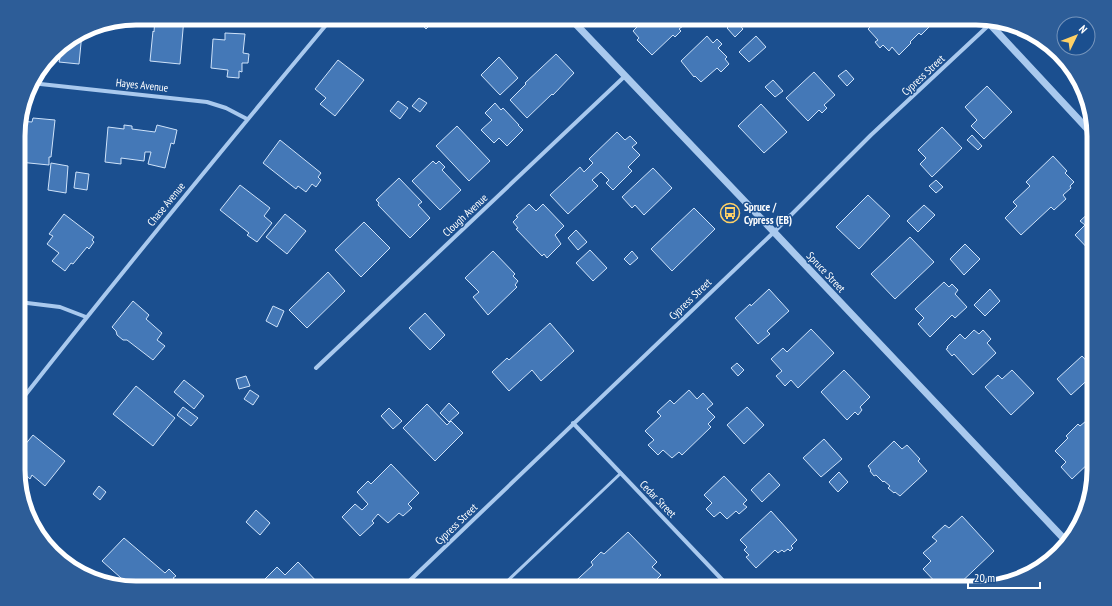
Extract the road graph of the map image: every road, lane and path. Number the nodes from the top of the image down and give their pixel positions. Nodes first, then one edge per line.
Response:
1 (325, 25) edge
2 (577, 25) edge
3 (985, 25) edge
4 (993, 26) edge
5 (625, 76) junction
6 (38, 84) edge
7 (247, 119) junction
8 (1086, 128) edge
9 (774, 232) junction
10 (25, 303) edge
11 (86, 317) junction
12 (316, 368) dead end
13 (25, 395) edge
14 (573, 423) junction
15 (621, 473) junction
16 (1063, 538) edge
17 (723, 580) edge
18 (409, 581) edge
19 (507, 581) edge

1 - 7 street, Chase Avenue
2 - 5 street, Spruce Street
3 - 9 street, Cypress Street
4 - 8 street
5 - 9 street, Spruce Street
5 - 12 street, Clough Avenue
6 - 7 street, Hayes Avenue
7 - 11 street, Chase Avenue
9 - 14 street, Cypress Street
9 - 16 street, Spruce Street
10 - 11 street
11 - 13 street, Chase Avenue
14 - 15 street, Cedar Street
14 - 18 street, Cypress Street
15 - 17 street, Cedar Street
15 - 19 lane

